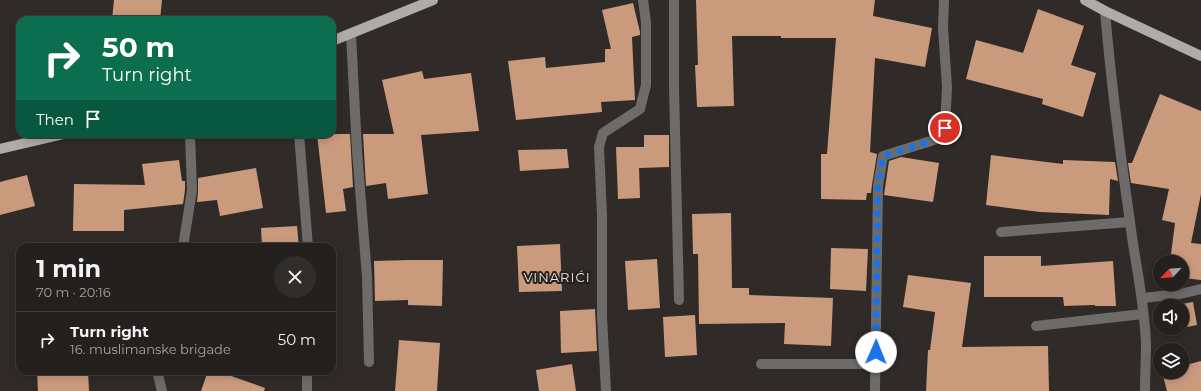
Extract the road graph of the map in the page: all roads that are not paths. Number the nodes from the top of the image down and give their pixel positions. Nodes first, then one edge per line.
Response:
1 (433, 0) edge
2 (643, 0) edge
3 (674, 0) edge
4 (944, 0) edge
5 (1085, 0) edge
6 (1105, 11) junction
7 (351, 34) junction
8 (336, 40) edge
9 (1201, 56) edge
10 (46, 138) edge
11 (190, 138) edge
12 (299, 138) edge
13 (0, 148) edge
14 (1130, 222) junction
15 (1001, 232) dead end
16 (184, 243) edge
17 (308, 243) edge
18 (1201, 289) edge
19 (1142, 298) junction
20 (679, 300) dead end
21 (1143, 314) junction
22 (1036, 326) dead end
23 (369, 362) dead end
24 (761, 364) dead end
25 (875, 364) junction
26 (158, 375) edge
27 (307, 375) edge
28 (162, 391) edge
29 (307, 391) edge
30 (606, 391) edge
31 (875, 391) edge
32 (1145, 391) edge

1 - 7 main road
2 - 30 street
3 - 20 street
4 - 25 street
5 - 6 main road
6 - 9 main road
6 - 14 street
7 - 8 main road
7 - 23 street
10 - 13 main road
11 - 16 street
12 - 17 street
14 - 15 street
14 - 19 street
18 - 19 street
19 - 21 street
21 - 22 street
21 - 32 street
24 - 25 street
25 - 31 street
26 - 28 street
27 - 29 street

